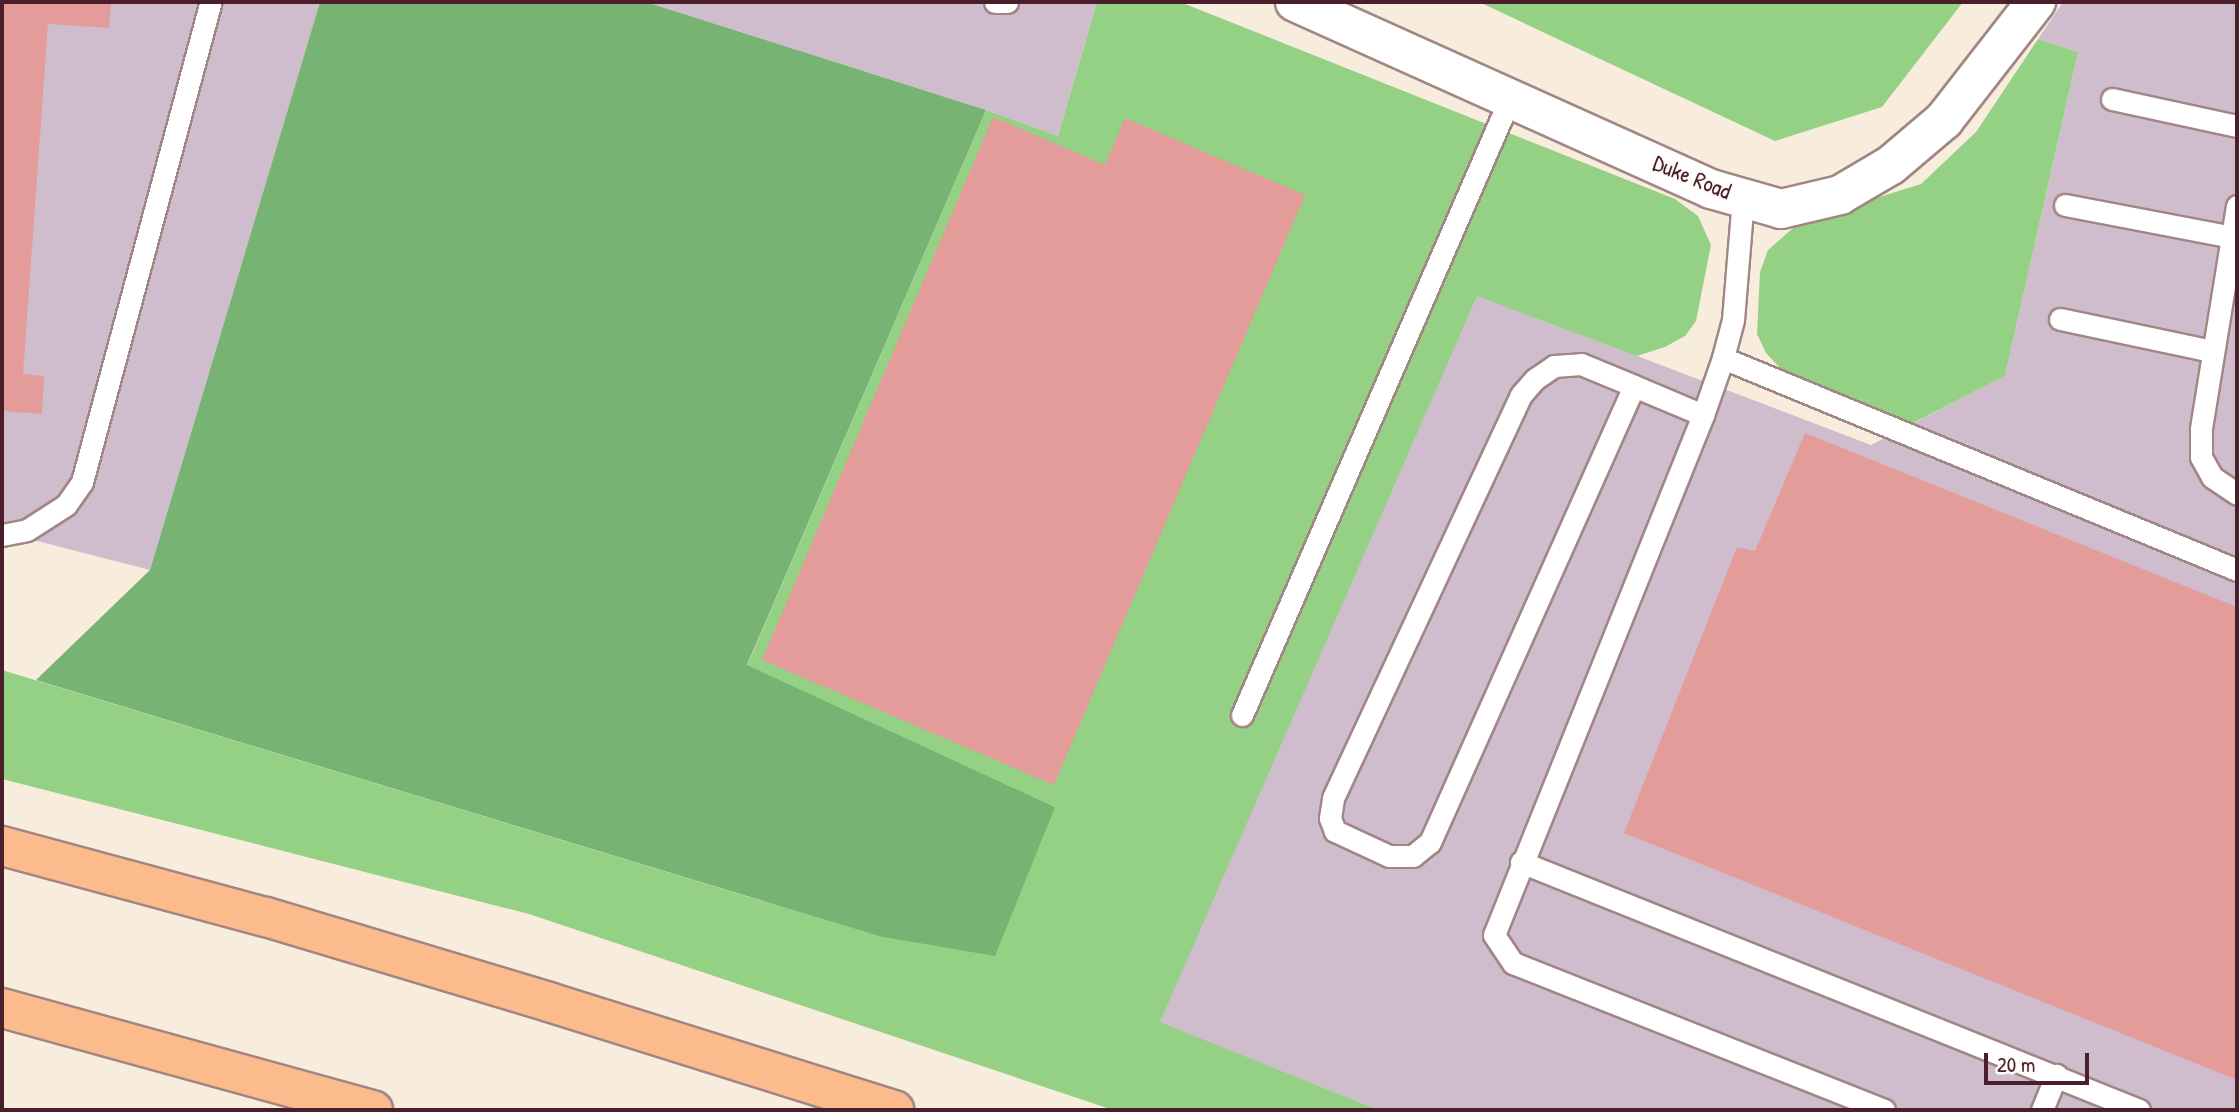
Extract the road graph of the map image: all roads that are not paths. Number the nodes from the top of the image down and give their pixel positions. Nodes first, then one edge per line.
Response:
1 (211, 2) edge
2 (995, 2) edge
3 (1007, 2) edge
4 (1295, 2) edge
5 (2036, 2) edge
6 (1510, 98) junction
7 (2112, 99) dead end
8 (2237, 127) edge
9 (1743, 198) junction
10 (2065, 205) dead end
11 (2237, 206) edge
12 (2232, 236) junction
13 (2060, 319) dead end
14 (2212, 351) junction
15 (1723, 358) junction
16 (1634, 386) junction
17 (1703, 415) junction
18 (2237, 494) edge
19 (2, 535) edge
20 (2237, 570) edge
21 (1242, 715) dead end
22 (2, 846) edge
23 (1521, 862) junction
24 (2, 1007) edge
25 (2056, 1075) junction
26 (373, 1110) edge
27 (894, 1110) edge
28 (1884, 1110) edge
29 (2042, 1110) edge
30 (2139, 1110) edge

1 - 19 lane
2 - 3 lane
4 - 6 street, Duke Road
5 - 9 street, Duke Road
6 - 9 street, Duke Road
6 - 21 lane
7 - 8 lane
9 - 15 lane
10 - 12 lane
11 - 12 lane
12 - 14 lane
13 - 14 lane
14 - 18 lane
15 - 17 lane
15 - 20 lane
16 - 16 lane
16 - 17 lane
17 - 23 lane
22 - 27 highway
23 - 25 lane
23 - 28 lane
24 - 26 highway
25 - 29 lane
25 - 30 lane

